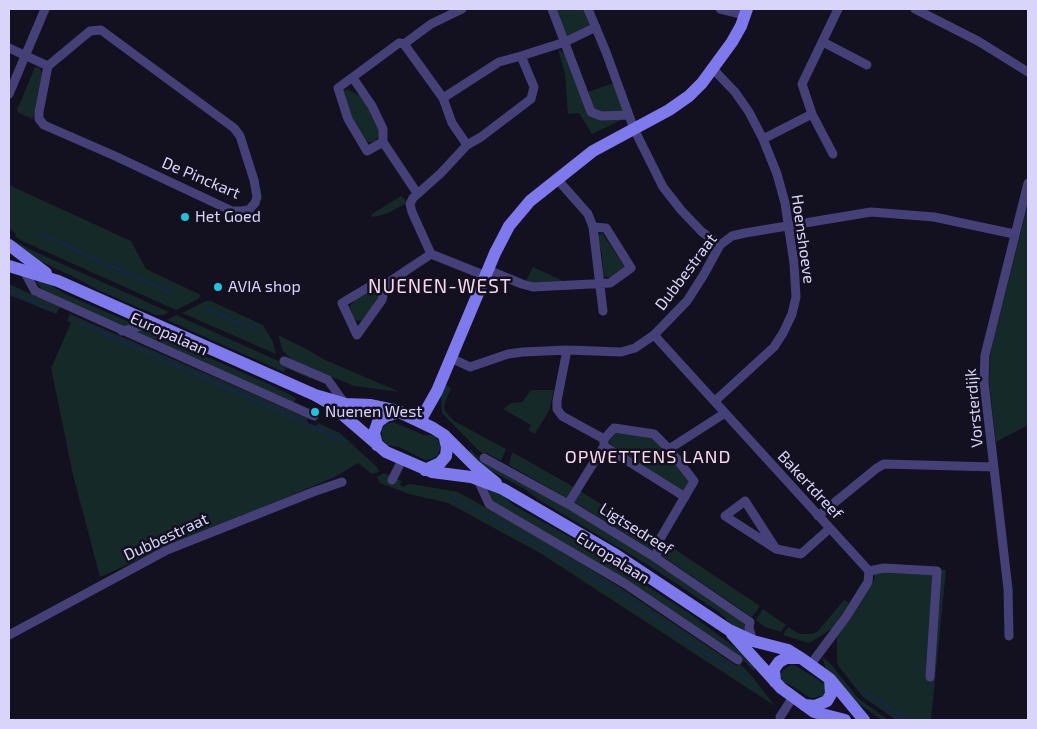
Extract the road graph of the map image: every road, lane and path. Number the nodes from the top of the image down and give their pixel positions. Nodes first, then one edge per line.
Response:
1 (45, 9) edge
2 (462, 9) edge
3 (552, 9) edge
4 (588, 9) edge
5 (720, 9) edge
6 (838, 9) edge
7 (915, 9) edge
8 (746, 12) edge
9 (596, 27) junction
10 (565, 42) junction
11 (823, 42) junction
12 (404, 44) junction
13 (9, 48) edge
14 (26, 56) junction
15 (522, 56) junction
16 (867, 65) dead end
17 (48, 66) junction
18 (713, 69) junction
19 (1028, 72) edge
20 (353, 78) junction
21 (9, 94) edge
22 (443, 98) junction
23 (629, 114) junction
24 (812, 114) junction
25 (634, 129) junction
26 (763, 139) junction
27 (384, 142) junction
28 (467, 145) junction
29 (833, 154) dead end
30 (557, 179) junction
31 (1028, 183) edge
32 (414, 190) junction
33 (788, 225) junction
34 (593, 226) junction
35 (1014, 234) junction
36 (9, 245) edge
37 (720, 245) junction
38 (431, 254) junction
39 (9, 266) edge
40 (23, 269) junction
41 (487, 273) junction
42 (58, 281) junction
43 (600, 283) junction
44 (385, 286) junction
45 (603, 311) dead end
46 (153, 323) junction
47 (121, 331) junction
48 (654, 335) junction
49 (567, 350) junction
50 (451, 358) junction
51 (284, 361) dead end
52 (314, 395) junction
53 (715, 402) junction
54 (346, 404) junction
55 (401, 412) junction
56 (725, 413) junction
57 (314, 416) dead end
58 (420, 421) junction
59 (444, 435) junction
60 (604, 443) junction
61 (377, 445) junction
62 (669, 449) junction
63 (484, 458) dead end
64 (402, 460) junction
65 (994, 467) junction
66 (425, 470) junction
67 (392, 480) dead end
68 (478, 480) junction
69 (342, 482) dead end
70 (503, 490) junction
71 (686, 497) junction
72 (568, 504) junction
73 (818, 516) junction
74 (829, 529) junction
75 (776, 549) junction
76 (656, 558) junction
77 (869, 571) junction
78 (729, 630) junction
79 (9, 635) edge
80 (1009, 636) dead end
81 (753, 641) junction
82 (738, 660) dead end
83 (806, 661) junction
84 (930, 677) dead end
85 (830, 679) junction
86 (775, 682) junction
87 (793, 697) junction
88 (804, 706) junction
89 (780, 717) dead end
90 (845, 720) edge
91 (864, 720) edge

1 - 14 street
2 - 12 street
3 - 10 street
4 - 9 street
5 - 8 street
6 - 11 street
7 - 19 street
8 - 18 main road
9 - 10 street
9 - 23 street
10 - 15 street
10 - 23 street
11 - 16 street
11 - 24 street
12 - 20 street
12 - 22 street
13 - 14 street
14 - 17 street
14 - 21 street
15 - 22 street
15 - 28 street
17 - 17 street, De Pinckart
18 - 25 main road
18 - 26 street, Hoenshoeve
20 - 27 street
20 - 27 street
22 - 28 street
23 - 25 street
24 - 26 street
24 - 29 street
25 - 30 main road
25 - 37 street
26 - 33 street, Hoenshoeve
27 - 32 street
28 - 32 street
30 - 34 street
30 - 41 main road
31 - 35 street, Vorsterdijk
32 - 38 street
33 - 35 street, Dubbestraat
33 - 37 street, Dubbestraat
33 - 53 street, Hoenshoeve
34 - 43 street
34 - 43 street
35 - 65 street, Vorsterdijk
36 - 42 main road, Europalaan
37 - 48 street, Dubbestraat
38 - 41 street
38 - 44 street
39 - 40 main road, Europalaan
40 - 42 main road, Europalaan
40 - 47 street, Europalaan
41 - 43 street
41 - 50 main road
42 - 46 main road, Europalaan
43 - 45 street
44 - 44 street
46 - 47 street
46 - 52 main road, Europalaan
47 - 57 street, Europalaan
48 - 49 street, Dubbestraat
48 - 53 street, Bakertdreef
49 - 50 street, Dubbestraat
49 - 60 street
50 - 58 main road
51 - 54 street
52 - 54 main road, Europalaan
52 - 61 main road, Europalaan
53 - 56 street, Bakertdreef
54 - 55 main road, Europalaan
55 - 58 main road
55 - 61 main road
56 - 62 street
56 - 73 street, Bakertdreef
58 - 59 main road
59 - 66 main road
59 - 70 main road, Europalaan
60 - 62 street
60 - 71 street
60 - 72 street
61 - 64 main road
62 - 71 street
63 - 72 street, Ligtsedreef
64 - 66 main road
64 - 67 street
65 - 73 street
65 - 80 street, Vorsterdijk
66 - 68 main road, Europalaan
68 - 70 main road, Europalaan
68 - 82 street, Europalaan
69 - 79 street, Dubbestraat
70 - 78 main road, Europalaan
71 - 76 street
72 - 76 street, Ligtsedreef
73 - 74 street, Bakertdreef
74 - 75 street
74 - 77 street, Bakertdreef
75 - 75 street
76 - 81 street, Ligtsedreef
77 - 83 street
77 - 84 street
78 - 81 main road, Europalaan
78 - 86 main road, Europalaan
81 - 83 main road, Europalaan
83 - 85 main road
83 - 86 main road
85 - 88 main road
85 - 91 main road
86 - 87 main road
87 - 88 main road
87 - 89 street
88 - 90 main road

